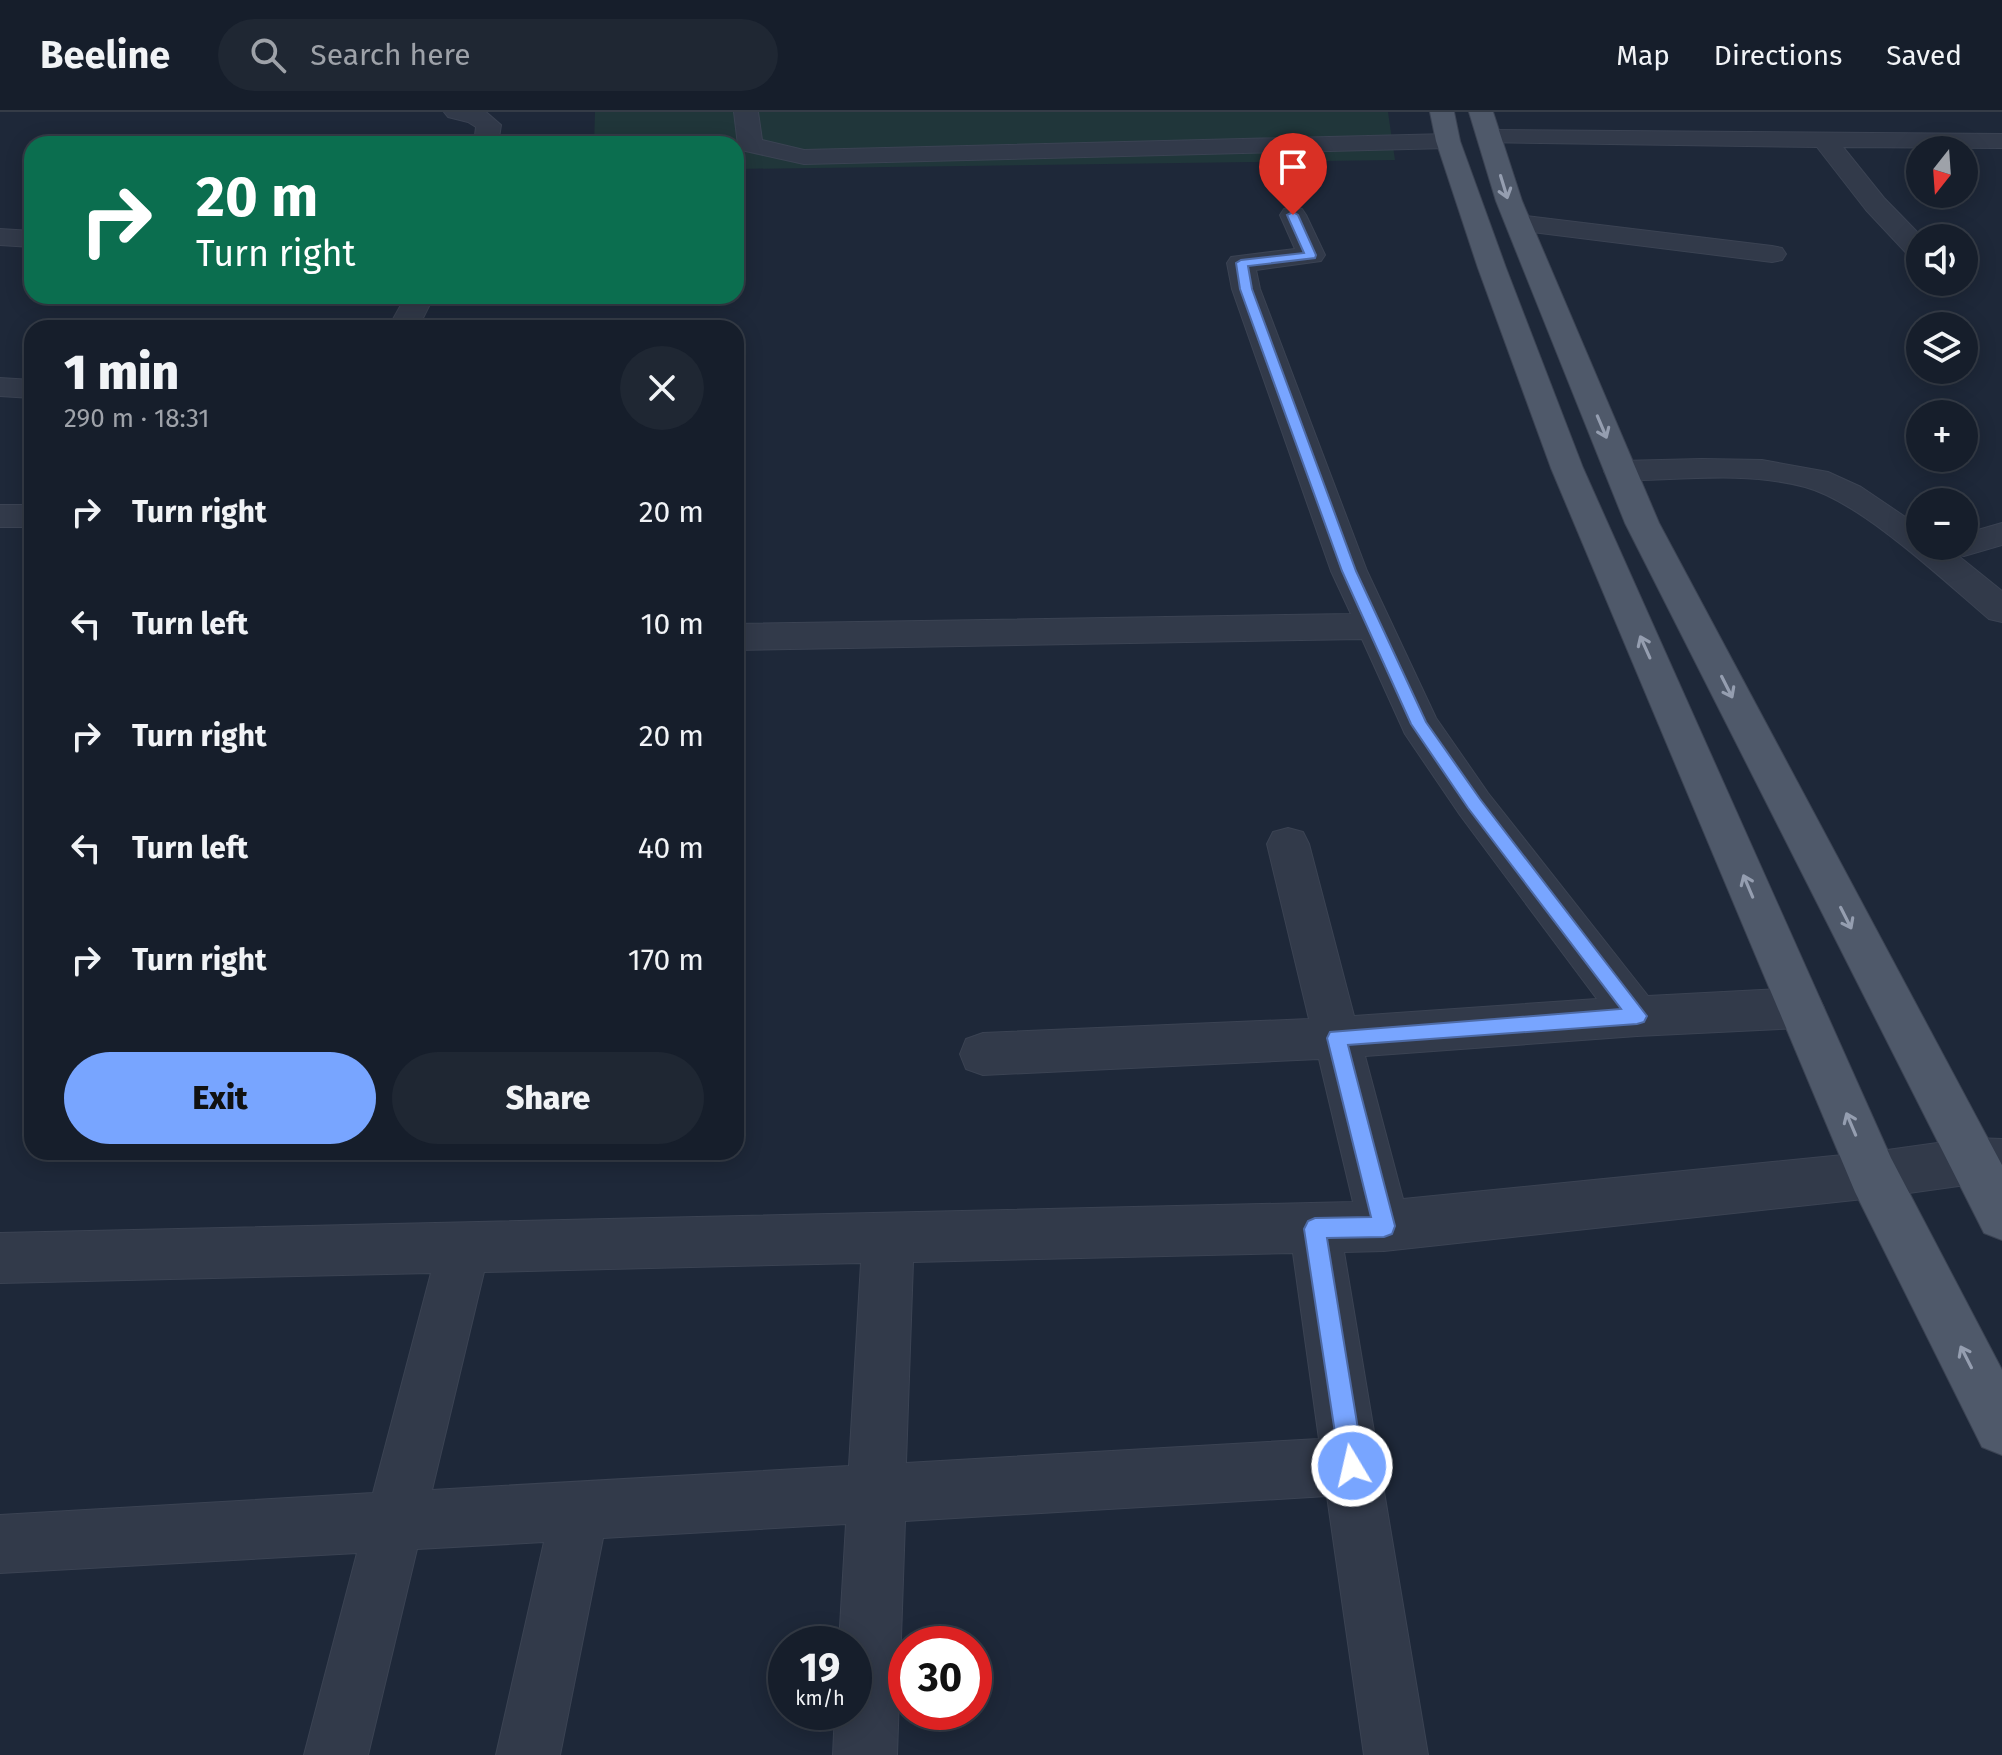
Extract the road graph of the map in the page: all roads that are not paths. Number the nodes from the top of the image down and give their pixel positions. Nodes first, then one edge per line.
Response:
1 (456, 112) edge
2 (746, 112) edge
3 (1691, 112) edge
4 (1485, 124) edge
5 (1445, 126) edge
6 (487, 136) edge
7 (1703, 137) junction
8 (1823, 138) junction
9 (2002, 141) edge
10 (1293, 215) dead end
11 (1518, 223) junction
12 (1906, 236) edge
13 (0, 237) edge
14 (24, 238) edge
15 (1772, 254) dead end
16 (0, 387) edge
17 (24, 388) edge
18 (1620, 471) junction
19 (0, 516) edge
20 (24, 516) edge
21 (1906, 527) edge
22 (2002, 534) edge
23 (1978, 539) edge
24 (1953, 560) edge
25 (2002, 610) edge
26 (1373, 626) junction
27 (744, 637) edge
28 (1288, 844) dead end
29 (1801, 1008) junction
30 (1637, 1016) junction
31 (1336, 1038) junction
32 (983, 1054) dead end
33 (1987, 1162) edge
34 (1873, 1175) junction
35 (2002, 1216) edge
36 (1384, 1226) junction
37 (1315, 1229) junction
38 (888, 1237) junction
39 (464, 1247) junction
40 (0, 1258) edge
41 (2002, 1427) edge
42 (1352, 1466) junction
43 (877, 1494) junction
44 (580, 1510) junction
45 (395, 1521) junction
46 (0, 1544) edge
47 (336, 1755) edge
48 (528, 1755) edge
49 (865, 1755) edge
50 (1396, 1755) edge

1 - 6 street
2 - 5 street
3 - 7 street
4 - 7 street
4 -> 11 main road
29 -> 5 main road
7 - 8 street
8 - 9 street
8 - 12 street
10 - 26 street
11 - 15 street
11 -> 18 main road
13 - 14 street
16 - 17 street
18 - 21 street
18 -> 33 main road
19 - 20 street
22 - 23 street
24 - 25 street
26 - 27 street
26 - 30 street
28 - 31 street
29 - 30 street
34 -> 29 main road
30 - 31 street
31 - 32 street
31 - 36 street
33 - 34 street
33 - 35 main road
34 - 36 street
41 -> 34 main road
36 - 37 street
37 - 38 street
37 - 42 street
38 - 39 street
38 - 43 street
39 - 40 street
39 - 45 street
42 - 43 street
42 - 50 street
43 - 44 street
43 - 49 street
44 - 45 street
44 - 48 street
45 - 46 street
45 - 47 street

